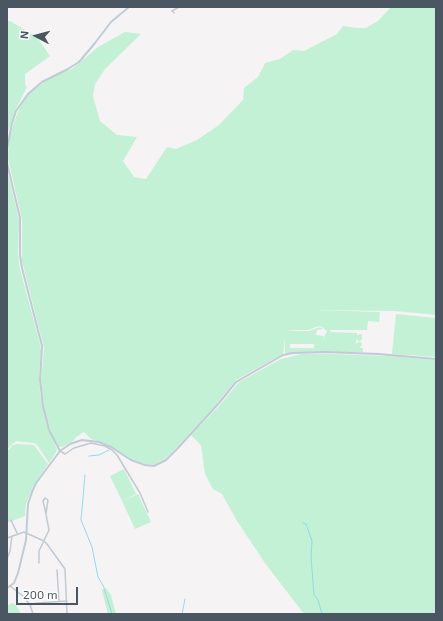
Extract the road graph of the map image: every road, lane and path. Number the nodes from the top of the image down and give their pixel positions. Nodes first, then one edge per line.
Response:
1 (129, 7) edge
2 (179, 7) edge
3 (174, 13) dead end
4 (7, 149) edge
5 (7, 157) edge
6 (436, 359) edge
7 (60, 451) junction
8 (148, 512) dead end
9 (46, 514) junction
10 (11, 520) dead end
11 (27, 532) junction
12 (17, 533) junction
13 (12, 536) junction
14 (7, 538) edge
15 (44, 540) junction
16 (7, 558) edge
17 (39, 563) dead end
18 (57, 570) dead end
19 (10, 586) junction
20 (7, 588) edge
21 (67, 600) junction
22 (59, 601) junction
23 (30, 605) junction
24 (33, 614) edge
25 (67, 614) edge

1 - 4 street
2 - 3 street
5 - 7 street
6 - 7 street
7 - 8 street
7 - 11 street
9 - 9 street
9 - 15 street
10 - 12 street
11 - 12 street
11 - 15 street
11 - 19 street
12 - 13 street
13 - 14 street
13 - 16 street
15 - 17 street
15 - 21 street
18 - 22 street
19 - 20 street
19 - 23 street
21 - 22 street
21 - 25 street
22 - 23 street
23 - 24 street

